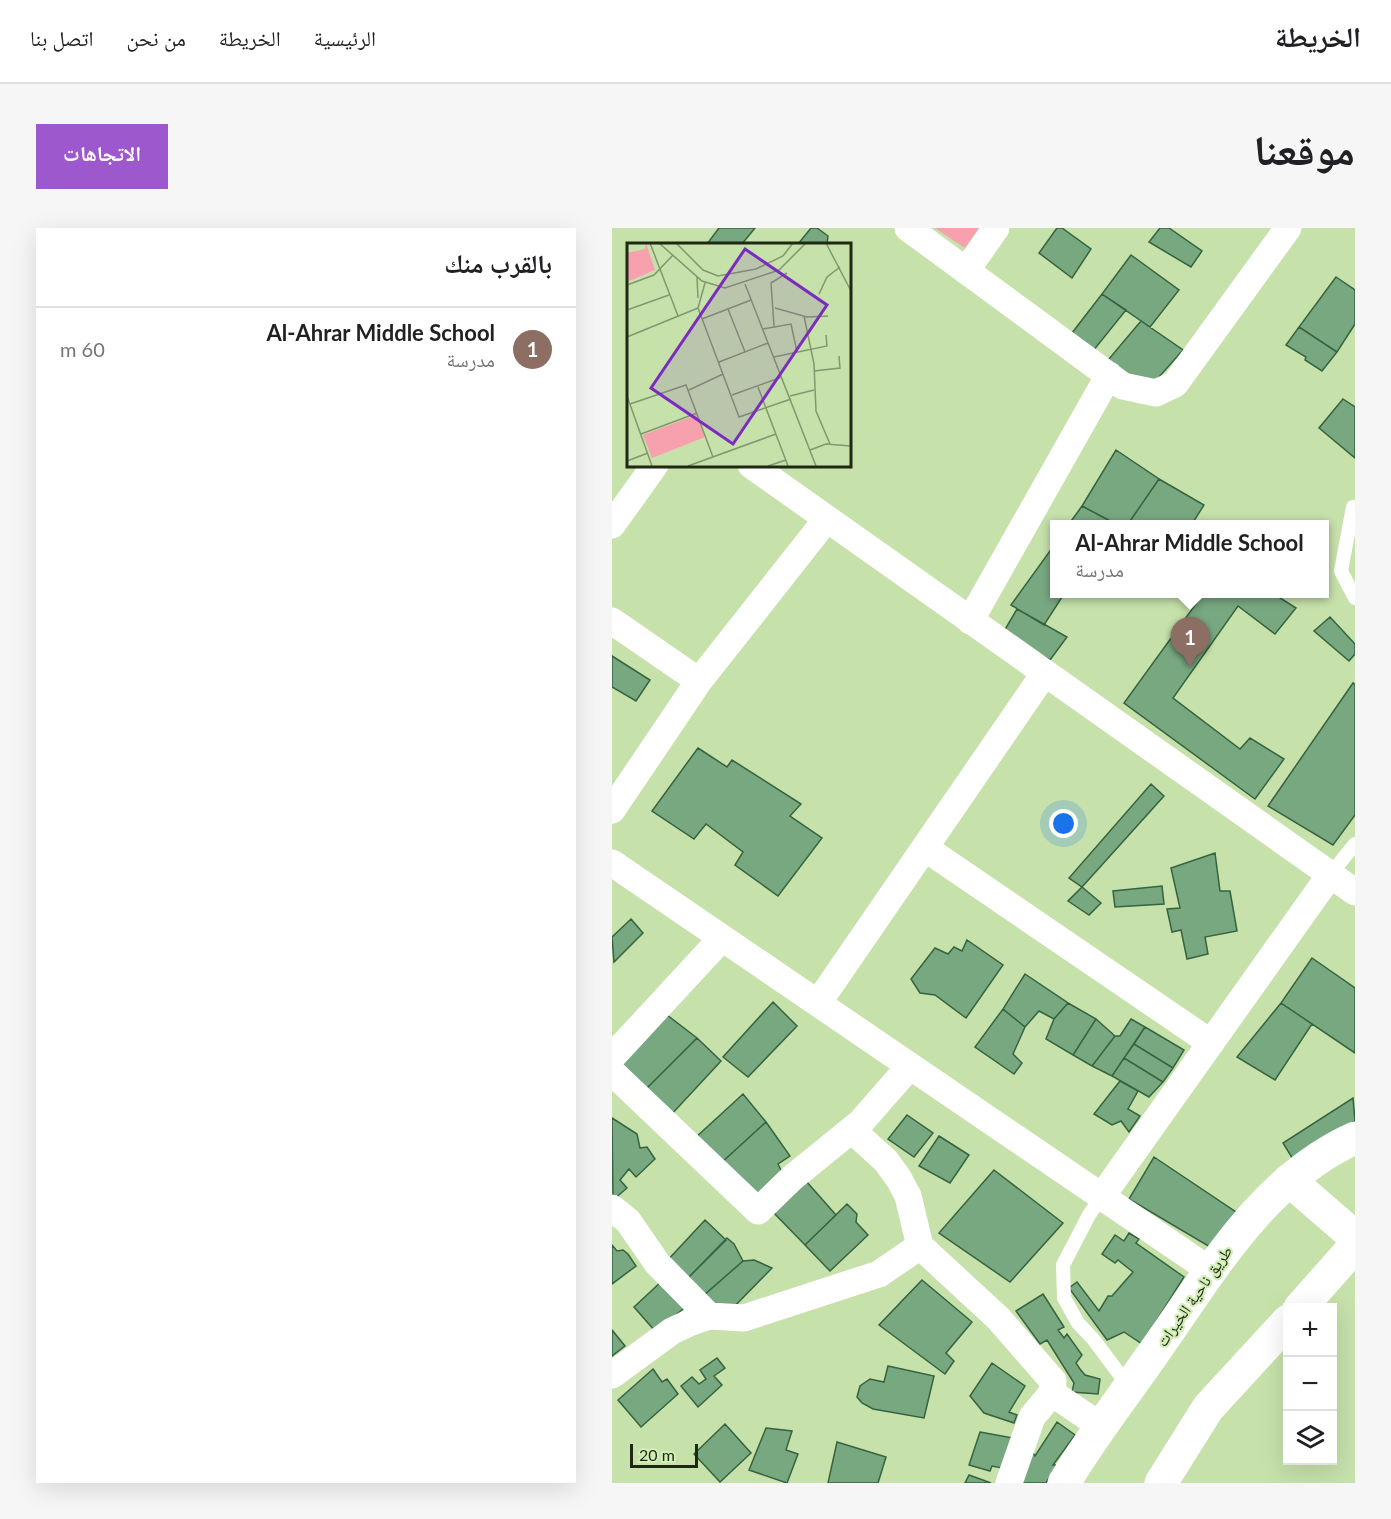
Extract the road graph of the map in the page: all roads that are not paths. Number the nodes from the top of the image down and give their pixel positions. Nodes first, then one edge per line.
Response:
1 (908, 228) edge
2 (996, 228) edge
3 (1288, 228) edge
4 (966, 271) junction
5 (1109, 375) junction
6 (655, 466) edge
7 (752, 466) edge
8 (1353, 507) dead end
9 (826, 520) junction
10 (612, 525) edge
11 (1355, 598) edge
12 (612, 621) edge
13 (970, 621) junction
14 (1044, 674) junction
15 (699, 681) junction
16 (612, 810) edge
17 (1355, 844) edge
18 (925, 848) junction
19 (612, 863) edge
20 (1330, 875) junction
21 (1355, 892) edge
22 (722, 938) junction
23 (818, 1003) junction
24 (1211, 1043) junction
25 (612, 1057) edge
26 (910, 1065) junction
27 (612, 1072) edge
28 (852, 1130) junction
29 (1355, 1138) edge
30 (1289, 1180) junction
31 (1102, 1196) junction
32 (612, 1208) edge
33 (1355, 1237) edge
34 (920, 1246) junction
35 (1355, 1246) edge
36 (1211, 1271) junction
37 (1304, 1303) edge
38 (709, 1316) junction
39 (1283, 1325) edge
40 (612, 1375) edge
41 (1129, 1388) junction
42 (1052, 1393) junction
43 (1102, 1427) junction
44 (1009, 1483) edge
45 (1064, 1483) edge
46 (1161, 1483) edge

1 - 4 street
2 - 4 street
3 - 5 street
4 - 5 street
5 - 13 street
6 - 10 street
7 - 9 street
8 - 11 lane
9 - 13 street
9 - 15 street
12 - 15 street
13 - 14 street
14 - 18 street
14 - 20 street
15 - 16 street
17 - 20 lane
18 - 23 street
18 - 24 street
19 - 22 street
20 - 21 street
20 - 24 street
22 - 23 street
22 - 25 street
23 - 26 street
24 - 31 street
26 - 28 street
26 - 31 street
27 - 28 street
28 - 34 street
29 - 30 main road, طريق ناحية الخيرات
30 - 33 main road
30 - 36 main road, طريق ناحية الخيرات
31 - 36 street
31 - 41 lane
32 - 38 street
34 - 38 street
34 - 42 street
35 - 37 main road
36 - 41 main road, طريق ناحية الخيرات
38 - 40 street
39 - 46 main road
41 - 43 main road, طريق ناحية الخيرات
42 - 43 street
42 - 44 street
43 - 45 main road, طريق ناحية الخيرات

